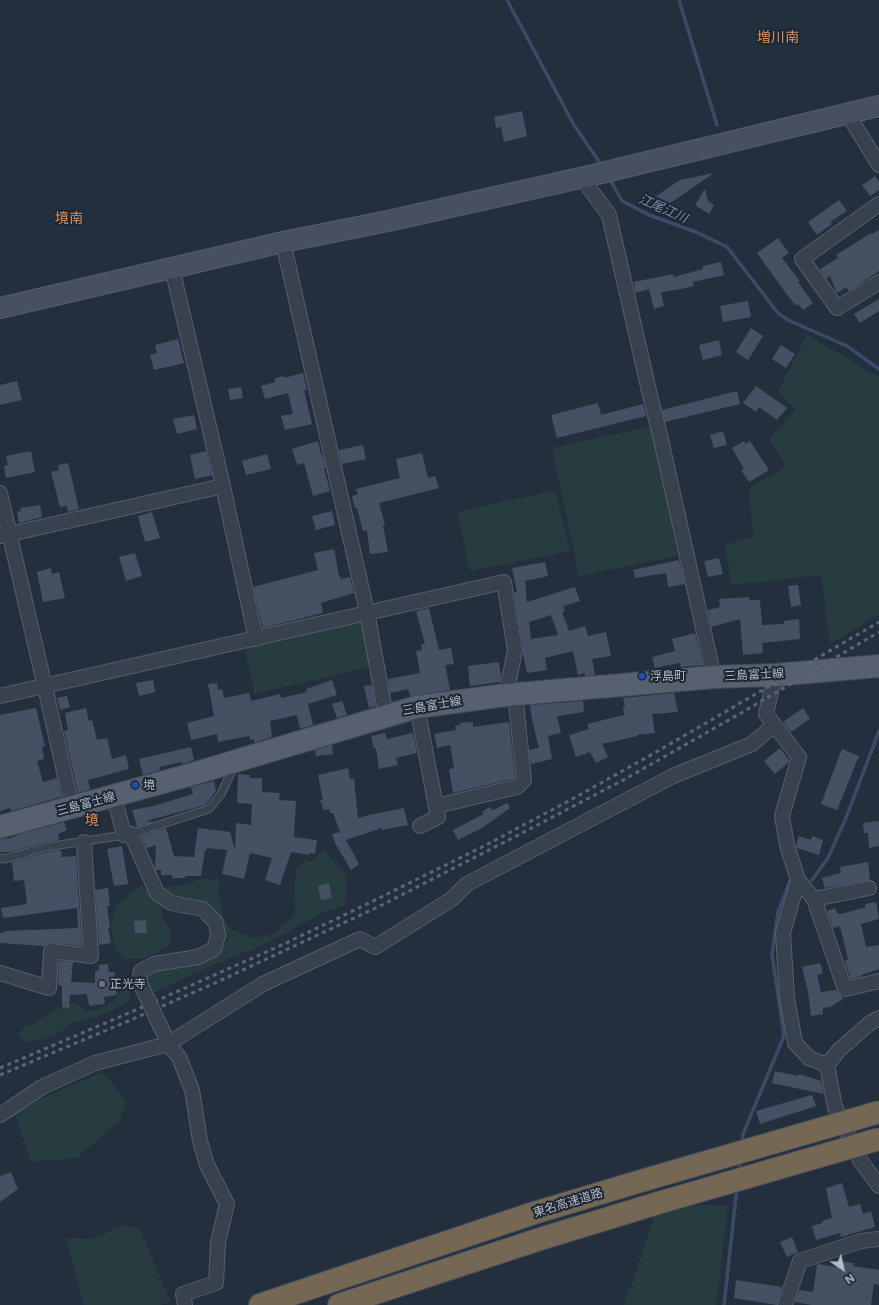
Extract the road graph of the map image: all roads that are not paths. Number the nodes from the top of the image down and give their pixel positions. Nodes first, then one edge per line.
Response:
1 (879, 106) edge
2 (847, 113) junction
3 (879, 165) edge
4 (585, 177) junction
5 (879, 204) edge
6 (283, 242) junction
7 (172, 268) junction
8 (879, 282) edge
9 (0, 308) edge
10 (223, 486) junction
11 (0, 493) edge
12 (5, 535) edge
13 (368, 612) junction
14 (256, 639) junction
15 (879, 666) edge
16 (775, 675) junction
17 (714, 677) junction
18 (45, 687) junction
19 (510, 694) junction
20 (0, 696) edge
21 (416, 707) junction
22 (386, 716) junction
23 (774, 725) junction
24 (237, 760) junction
25 (114, 796) junction
26 (436, 806) junction
27 (72, 807) junction
28 (420, 826) dead end
29 (0, 827) edge
30 (127, 834) junction
31 (84, 842) junction
32 (0, 858) edge
33 (798, 880) junction
34 (869, 888) dead end
35 (814, 899) junction
36 (0, 973) edge
37 (879, 981) edge
38 (879, 1018) edge
39 (166, 1040) junction
40 (827, 1065) junction
41 (879, 1112) edge
42 (0, 1115) edge
43 (879, 1139) edge
44 (879, 1186) edge
45 (879, 1240) edge
46 (184, 1304) edge
47 (260, 1305) edge
48 (339, 1305) edge
49 (785, 1305) edge

1 - 2 street
2 - 3 street
2 - 4 street
4 - 6 street
4 - 17 street
5 - 8 street
6 - 7 street
6 - 13 street
7 - 9 street
7 - 10 street
10 - 12 street
10 - 14 street
11 - 12 street
12 - 18 street
13 - 14 street
13 - 19 street
13 - 22 street
14 - 18 street
15 - 16 main road, 三島富士線
16 - 17 main road, 三島富士線
16 - 23 street
17 - 19 main road, 三島富士線
18 - 20 street
18 - 27 street
19 - 21 main road, 三島富士線
19 - 26 street
21 - 22 main road, 三島富士線
21 - 26 street
22 - 24 main road, 三島富士線
23 - 33 street
23 - 39 street
24 - 25 main road, 三島富士線
24 - 30 lane
25 - 27 main road, 三島富士線
25 - 30 street
26 - 28 street
27 - 29 main road, 三島富士線
30 - 31 lane
30 - 39 street, bridge
31 - 32 lane
31 - 36 street
33 - 35 street
33 - 40 street
34 - 35 street
35 - 37 street
38 - 40 street
39 - 42 street
39 - 46 street
40 - 44 street
41 - 47 highway, 東名高速道路, bridge
43 - 48 highway, bridge
45 - 49 street

